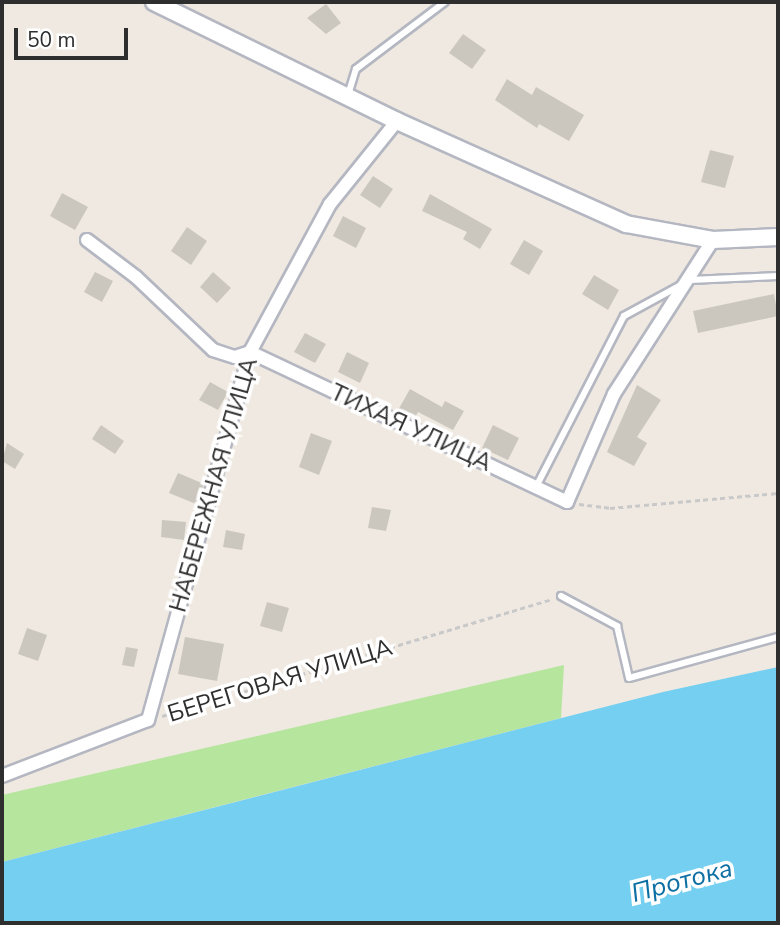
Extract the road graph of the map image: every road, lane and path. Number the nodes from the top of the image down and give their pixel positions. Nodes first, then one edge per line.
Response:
1 (153, 2) edge
2 (444, 2) edge
3 (347, 97) junction
4 (397, 121) junction
5 (778, 237) edge
6 (87, 240) dead end
7 (713, 240) junction
8 (778, 276) edge
9 (690, 280) junction
10 (250, 352) junction
11 (536, 487) junction
12 (778, 493) edge
13 (567, 502) junction
14 (561, 596) joint
15 (778, 637) edge
16 (148, 720) junction
17 (2, 776) edge

1 - 3 street
2 - 3 lane
3 - 4 street
4 - 7 street
4 - 10 street, НАБЕРЕЖНАЯ УЛИЦА
5 - 7 street
6 - 10 street, ТИХАЯ УЛИЦА
7 - 9 street
8 - 9 lane
9 - 11 lane
9 - 13 street
10 - 11 street, ТИХАЯ УЛИЦА
10 - 16 street, НАБЕРЕЖНАЯ УЛИЦА
11 - 13 street, ТИХАЯ УЛИЦА
12 - 13 path
14 - 15 lane
14 - 16 path, БЕРЕГОВАЯ УЛИЦА
16 - 17 street, БЕРЕГОВАЯ УЛИЦА

